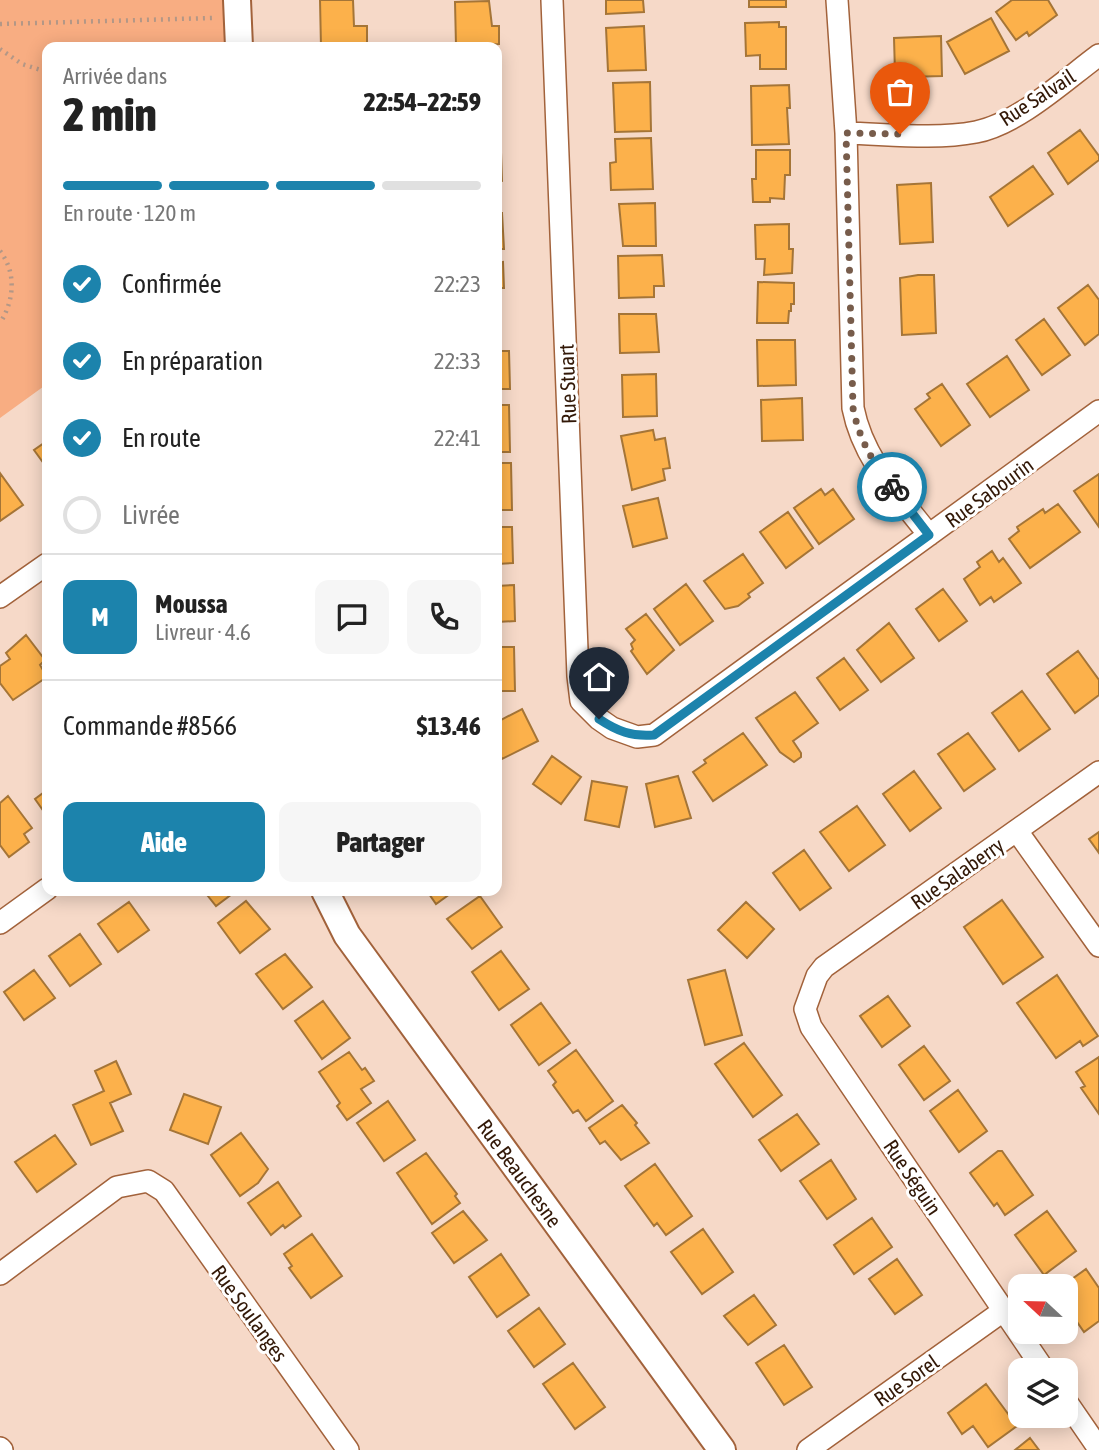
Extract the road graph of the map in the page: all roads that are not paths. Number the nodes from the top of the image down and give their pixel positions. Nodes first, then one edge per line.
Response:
1 (552, 0) edge
2 (837, 0) edge
3 (237, 9) edge
4 (239, 42) edge
5 (1099, 55) edge
6 (846, 133) junction
7 (1099, 411) edge
8 (929, 535) junction
9 (42, 568) edge
10 (0, 597) edge
11 (637, 737) joint
12 (1099, 772) edge
13 (1017, 831) junction
14 (42, 893) edge
15 (328, 896) edge
16 (0, 923) edge
17 (1099, 946) edge
18 (817, 976) joint
19 (0, 1274) edge
20 (1003, 1311) junction
21 (1036, 1358) edge
22 (1078, 1418) edge
23 (1099, 1449) edge
24 (348, 1450) edge
25 (722, 1450) edge
26 (808, 1450) edge

1 - 11 street, Rue Stuart
2 - 6 street
3 - 4 street
5 - 6 street, Rue Salvail
6 - 8 street
7 - 8 street, Rue Sabourin
8 - 11 street, Rue Sabourin
9 - 10 street
12 - 13 street, Rue Salaberry
13 - 17 street
13 - 18 street, Rue Salaberry
14 - 16 street
15 - 25 street, Rue Beauchesne
18 - 20 street, Rue Séguin
19 - 24 street, Rue Soulanges
20 - 21 street, Rue Séguin
20 - 26 street, Rue Sorel
22 - 23 street

